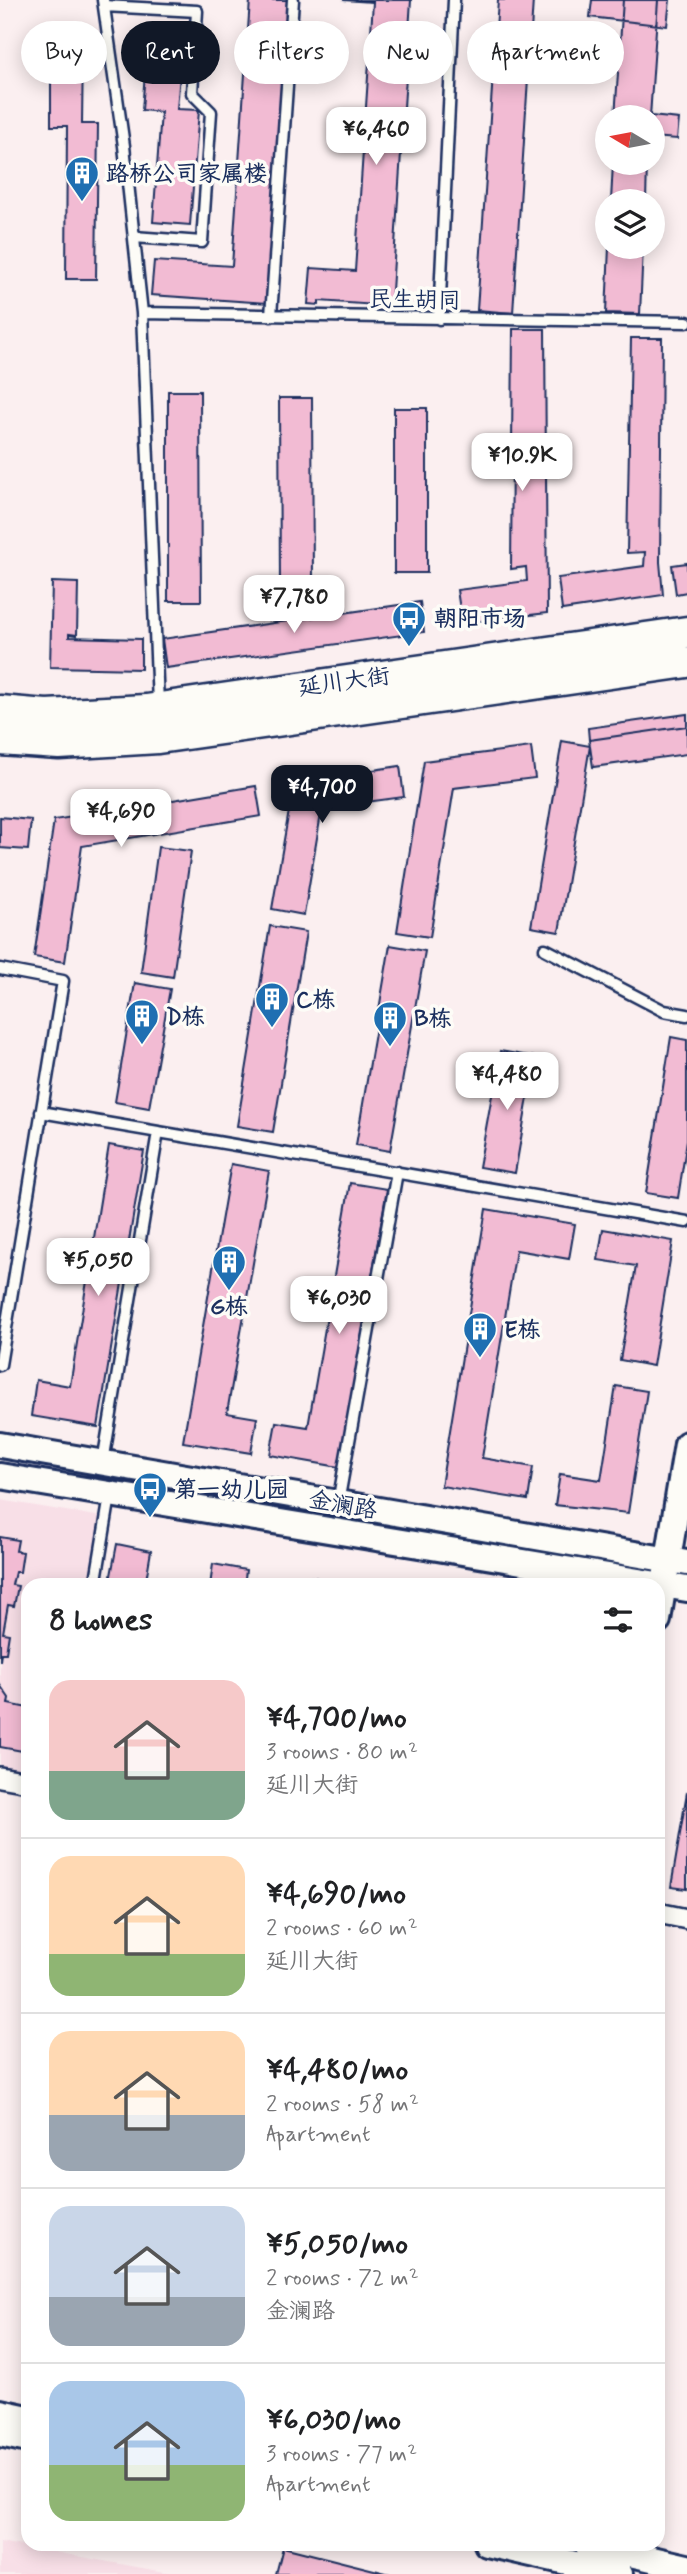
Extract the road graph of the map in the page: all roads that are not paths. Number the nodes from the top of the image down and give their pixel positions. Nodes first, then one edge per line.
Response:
1 (293, 0) edge
2 (454, 0) edge
3 (103, 3) edge
4 (134, 237) junction
5 (142, 313) junction
6 (271, 316) junction
7 (439, 319) junction
8 (687, 322) edge
9 (687, 632) edge
10 (687, 662) edge
11 (159, 708) junction
12 (0, 711) edge
13 (0, 740) edge
14 (545, 948) dead end
15 (0, 968) edge
16 (687, 1015) edge
17 (41, 1112) junction
18 (158, 1132) junction
19 (397, 1172) junction
20 (687, 1222) edge
21 (0, 1364) edge
22 (687, 1444) edge
23 (0, 1445) edge
24 (103, 1463) junction
25 (0, 1476) edge
26 (111, 1494) junction
27 (338, 1503) junction
28 (678, 1562) edge
29 (96, 1578) edge
30 (620, 1578) edge
31 (675, 1587) edge
32 (665, 1606) edge
33 (0, 1777) edge
34 (21, 1781) edge
35 (665, 1914) edge
36 (687, 1919) edge
37 (0, 2412) edge
38 (21, 2416) edge
39 (0, 2434) edge
40 (21, 2438) edge
41 (518, 2551) edge
42 (617, 2551) edge
43 (687, 2567) edge
44 (620, 2574) edge

1 - 6 lane
2 - 7 lane
3 - 4 lane
3 - 4 lane
4 - 5 lane
5 - 6 lane, 民生胡同
5 - 11 lane
6 - 7 lane, 民生胡同
7 - 8 lane, 民生胡同
9 - 11 main road, 延川大街
10 - 13 main road, 延川大街
11 - 12 main road, 延川大街
14 - 16 lane
15 - 17 lane
17 - 18 lane
17 - 21 lane
18 - 19 lane
18 - 24 lane
19 - 20 lane
19 - 27 lane
22 - 28 street
23 - 24 street, 金澜路
24 - 27 street, 金澜路
25 - 26 street, 金澜路
26 - 29 lane
26 - 30 street, 金澜路
27 - 28 street, 金澜路
28 - 31 street
31 - 32 street
33 - 34 street
35 - 36 street
37 - 38 street
39 - 40 street
41 - 44 street
42 - 43 street

